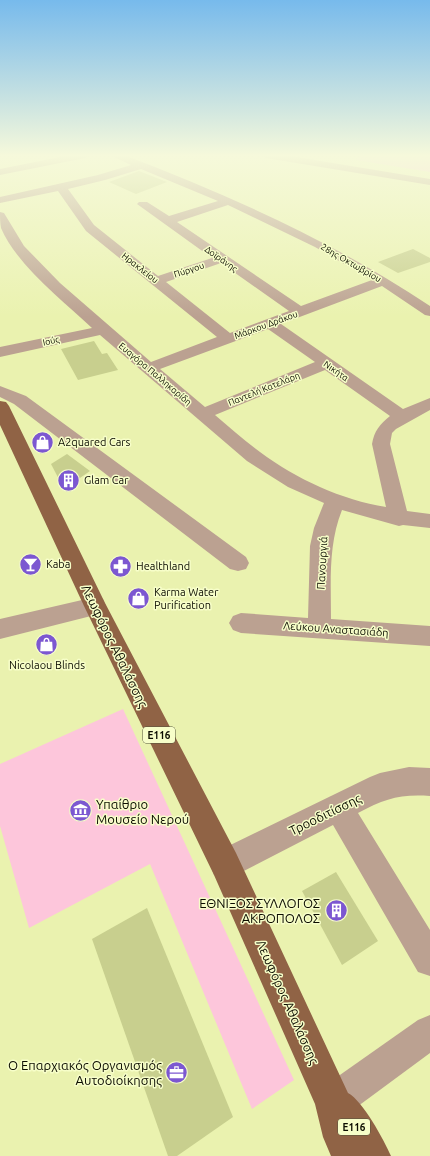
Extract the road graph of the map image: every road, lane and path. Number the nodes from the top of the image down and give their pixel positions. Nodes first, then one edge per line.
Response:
1 (77, 209) edge
2 (150, 209) edge
3 (204, 209) edge
4 (245, 209) edge
5 (0, 216) edge
6 (167, 221) junction
7 (221, 259) junction
8 (156, 281) junction
9 (383, 281) junction
10 (300, 312) junction
11 (430, 312) edge
12 (269, 323) junction
13 (103, 330) junction
14 (229, 339) junction
15 (0, 352) edge
16 (325, 364) junction
17 (149, 368) junction
18 (0, 390) edge
19 (430, 403) edge
20 (0, 406) edge
21 (202, 414) junction
22 (403, 417) junction
23 (335, 501) junction
24 (399, 519) junction
25 (430, 521) edge
26 (238, 563) dead end
27 (95, 606) junction
28 (241, 623) dead end
29 (320, 628) junction
30 (0, 629) edge
31 (430, 636) edge
32 (430, 782) edge
33 (339, 808) junction
34 (225, 864) junction
35 (430, 960) edge
36 (430, 1032) edge
37 (333, 1102) junction
38 (350, 1156) edge
39 (372, 1156) edge

1 - 8 street, Ηρακλείου
2 - 6 street, Δοϊράνης
3 - 6 street
4 - 9 street, 28ης Οκτωβρίου
5 - 13 street, Ευαγόρα Παλληκαρίδη
6 - 7 street, Δοϊράνης
7 - 8 street, Πύργου
7 - 10 street, Δοϊράνης
8 - 14 street, Ηρακλείου
9 - 10 street, Μάρκου Δράκου
9 - 11 street, 28ης Οκτωβρίου
10 - 12 street, Μάρκου Δράκου
12 - 14 street, Μάρκου Δράκου
12 - 16 street, Νικήτα
13 - 15 street, Ιούς
13 - 17 street, Ευαγόρα Παλληκαρίδη
14 - 17 street, Μάρκου Δράκου
16 - 21 street, Παντελή Κατελάρη
16 - 22 street, Νικήτα
17 - 21 street, Ευαγόρα Παλληκαρίδη
18 - 26 street
19 - 22 street
20 - 27 main road, Λεωφόρος Αθαλάσσης / E116
21 - 23 street, Ευαγόρα Παλληκαρίδη
22 - 24 street
23 - 24 street, Ευαγόρα Παλληκαρίδη
23 - 29 street, Πανουργιά
24 - 25 street, Ευαγόρα Παλληκαρίδη
27 - 30 street
27 - 34 main road, Λεωφόρος Αθαλάσσης / E116
28 - 29 street, Λεύκου Αναστασιάδη
29 - 31 street, Λεύκου Αναστασιάδη
32 - 33 street, Τροοδιτίσσης
33 - 34 street, Τροοδιτίσσης
33 - 35 street
34 - 37 main road, Λεωφόρος Αθαλάσσης / E116
36 - 37 street
37 - 38 main road, Λεωφόρος Αθαλάσσης / E116
37 - 39 main road, Λεωφόρος Αθαλάσσης / E116

